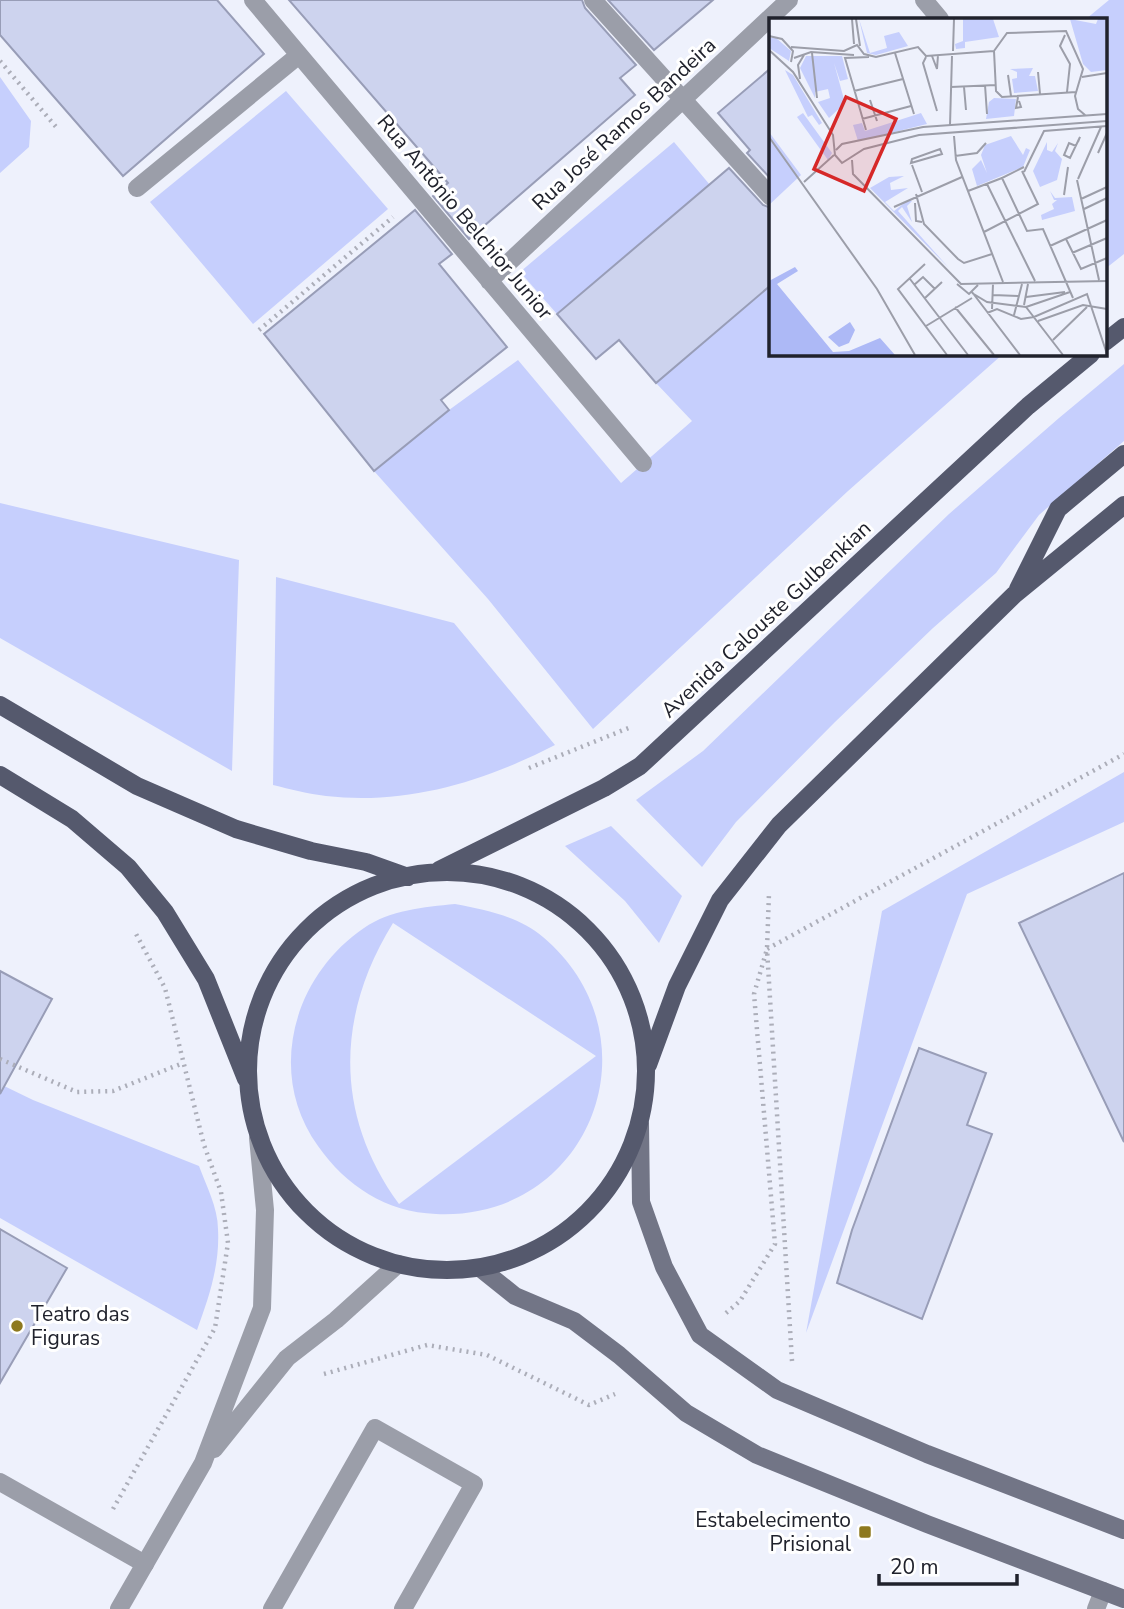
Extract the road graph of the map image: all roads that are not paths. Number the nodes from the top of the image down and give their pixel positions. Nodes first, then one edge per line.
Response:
1 (253, 0) edge
2 (593, 0) edge
3 (789, 0) edge
4 (924, 0) edge
5 (770, 18) edge
6 (939, 18) edge
7 (769, 19) edge
8 (299, 55) junction
9 (685, 100) junction
10 (137, 188) dead end
11 (769, 195) edge
12 (489, 281) junction
13 (1124, 327) edge
14 (1106, 341) edge
15 (1090, 355) edge
16 (1124, 454) edge
17 (643, 463) dead end
18 (1124, 505) edge
19 (1014, 596) junction
20 (0, 705) edge
21 (0, 775) edge
22 (439, 870) junction
23 (408, 877) junction
24 (647, 1068) junction
25 (247, 1081) junction
26 (640, 1123) junction
27 (258, 1138) junction
28 (398, 1264) junction
29 (480, 1268) junction
30 (203, 1463) junction
31 (0, 1482) edge
32 (1124, 1530) edge
33 (145, 1564) junction
34 (1102, 1591) junction
35 (1124, 1599) edge
36 (118, 1609) edge
37 (272, 1609) edge
38 (403, 1609) edge
39 (1096, 1609) edge

1 - 8 street, Rua António Belchior Junior
2 - 9 street
3 - 5 street, Rua José Ramos Bandeira
4 - 6 street
7 - 9 street, Rua José Ramos Bandeira
8 - 10 street
8 - 12 street, Rua António Belchior Junior
9 - 11 street
9 - 12 street, Rua José Ramos Bandeira
12 - 17 street, Rua António Belchior Junior
13 - 14 main road
15 - 22 main road, Avenida Calouste Gulbenkian
16 - 19 main road
18 - 19 main road
19 - 24 main road
20 - 23 main road
21 - 25 main road
22 - 23 main road
22 - 24 main road
23 - 25 main road
24 - 26 main road
25 - 27 main road
26 - 29 main road
26 - 32 main road
27 - 28 main road
27 - 30 street
28 - 29 main road
28 - 30 street
29 - 34 main road
30 - 33 street
31 - 33 street
33 - 36 street
34 - 35 main road
34 - 39 street
37 - 38 street

